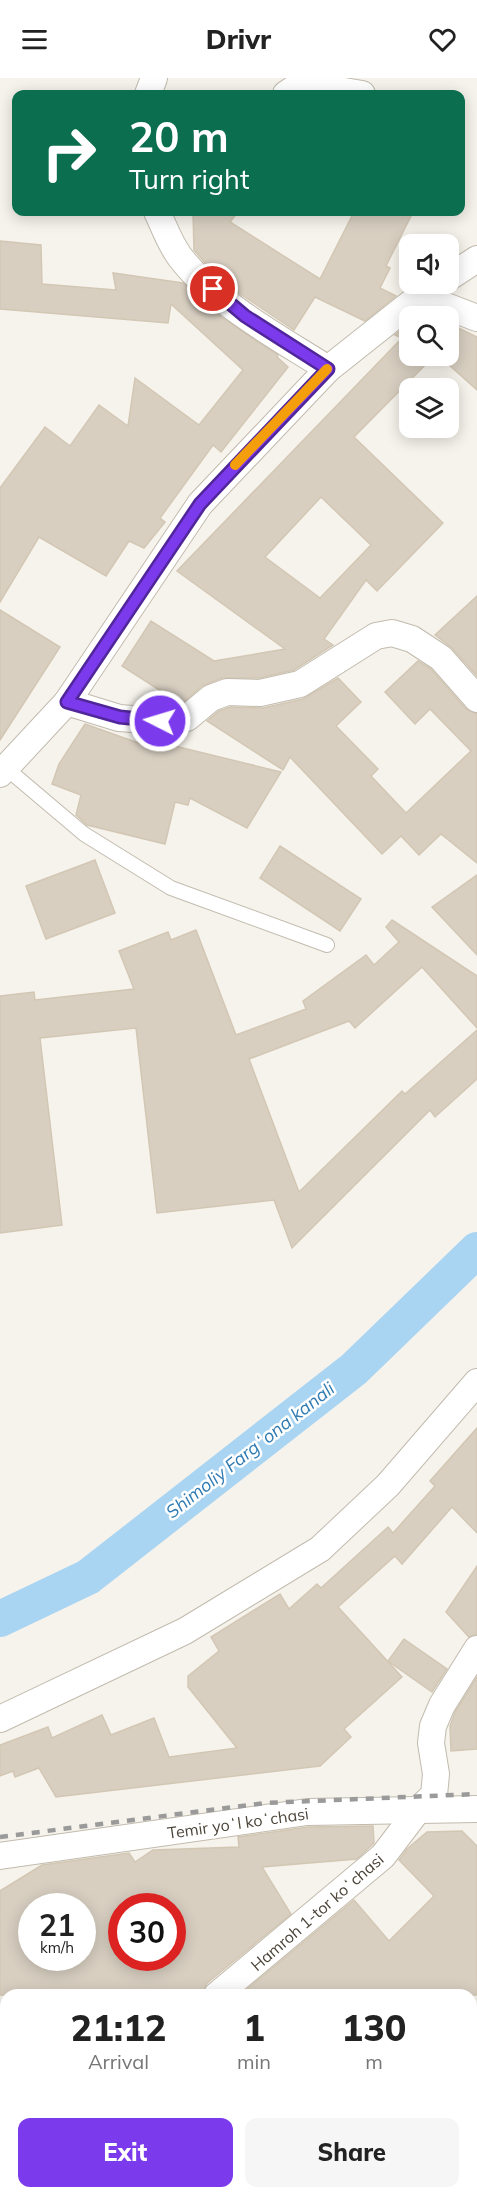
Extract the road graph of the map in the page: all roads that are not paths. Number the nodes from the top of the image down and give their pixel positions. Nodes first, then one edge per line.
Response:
1 (292, 90) edge
2 (338, 90) edge
3 (159, 216) edge
4 (477, 259) edge
5 (459, 271) edge
6 (425, 294) edge
7 (437, 294) edge
8 (477, 318) edge
9 (328, 369) junction
10 (477, 699) edge
11 (67, 702) junction
12 (3, 771) edge
13 (327, 945) dead end
14 (477, 1382) edge
15 (477, 1649) edge
16 (0, 1719) edge
17 (426, 1802) junction
18 (477, 1809) edge
19 (0, 1856) edge
20 (225, 1989) edge

1 - 2 street
3 - 9 street
4 - 5 street
6 - 9 street
7 - 8 street
9 - 11 street
10 - 11 street
11 - 12 street
12 - 13 lane
14 - 16 street
15 - 17 street
17 - 18 street, Temir yoʻl koʻchasi
17 - 19 street, Temir yoʻl koʻchasi
17 - 20 street, Hamroh 1-tor koʻchasi

